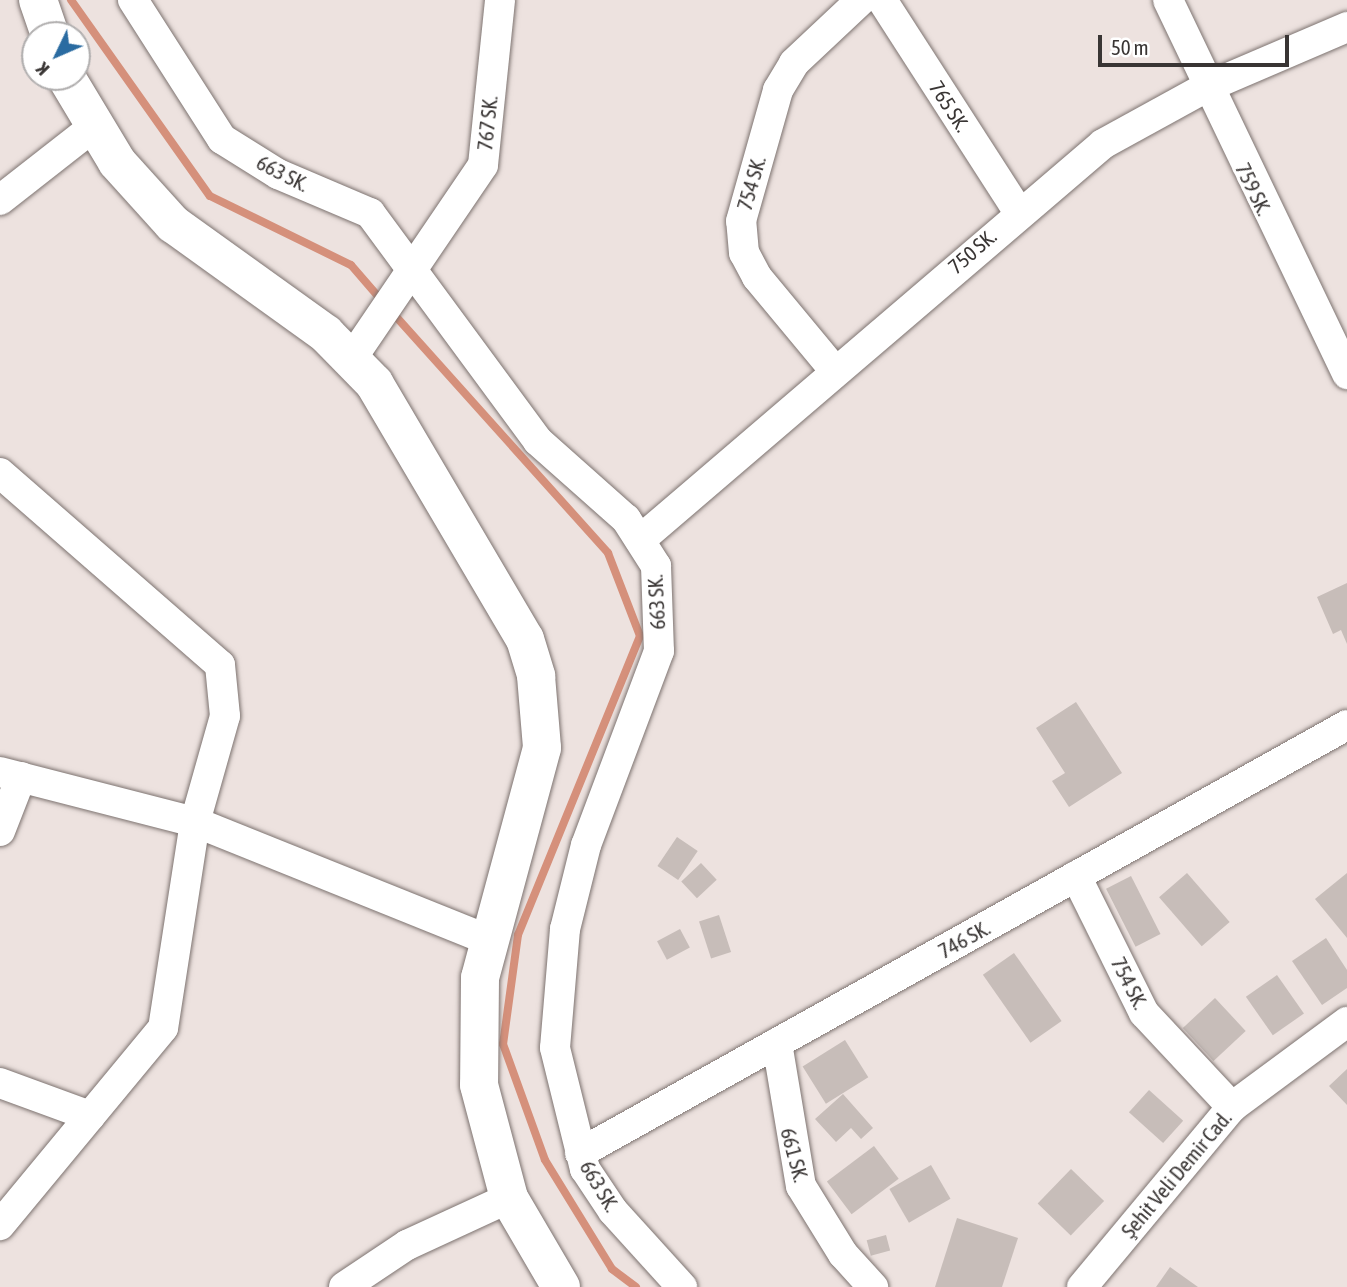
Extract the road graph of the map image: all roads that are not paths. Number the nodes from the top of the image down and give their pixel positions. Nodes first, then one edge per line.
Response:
1 (38, 0) edge
2 (132, 0) edge
3 (500, 0) edge
4 (861, 0) edge
5 (882, 0) edge
6 (1168, 0) edge
7 (45, 21) edge
8 (1347, 27) edge
9 (1205, 88) junction
10 (74, 91) edge
11 (93, 127) junction
12 (0, 200) edge
13 (1018, 211) junction
14 (412, 273) junction
15 (352, 358) junction
16 (835, 371) junction
17 (1346, 375) edge
18 (0, 473) edge
19 (640, 540) junction
20 (1347, 725) edge
21 (10, 775) edge
22 (195, 822) junction
23 (0, 831) edge
24 (1076, 876) junction
25 (488, 940) junction
26 (1347, 1022) edge
27 (778, 1043) junction
28 (0, 1083) edge
29 (1232, 1107) junction
30 (90, 1116) junction
31 (580, 1153) junction
32 (509, 1198) junction
33 (0, 1225) edge
34 (344, 1287) edge
35 (561, 1287) edge
36 (682, 1287) edge
37 (873, 1287) edge
38 (1082, 1287) edge

1 - 7 street
2 - 14 street, 663 SK.
3 - 14 street, 767 SK.
4 - 16 street, 754 SK.
5 - 13 street, 765 SK.
6 - 9 street, 759 SK.
8 - 9 street, 750 SK.
9 - 13 street, 750 SK.
9 - 17 street, 759 SK.
10 - 11 street
11 - 12 street
11 - 15 street
13 - 16 street, 750 SK.
14 - 15 street, 767 SK.
14 - 19 street, 663 SK.
15 - 25 street
16 - 19 street, 750 SK.
18 - 22 street
19 - 31 street, 663 SK.
20 - 24 street, 746 SK.
21 - 22 street
21 - 23 street
22 - 25 street
22 - 30 street
24 - 27 street, 746 SK.
24 - 29 street, 754 SK.
25 - 32 street
26 - 29 street, Şehit Veli Demir Cad.
27 - 31 street, 746 SK.
27 - 37 street, 661 SK.
28 - 30 street
29 - 38 street, Şehit Veli Demir Cad.
30 - 33 street
31 - 36 street, 663 SK.
32 - 34 street
32 - 35 street

